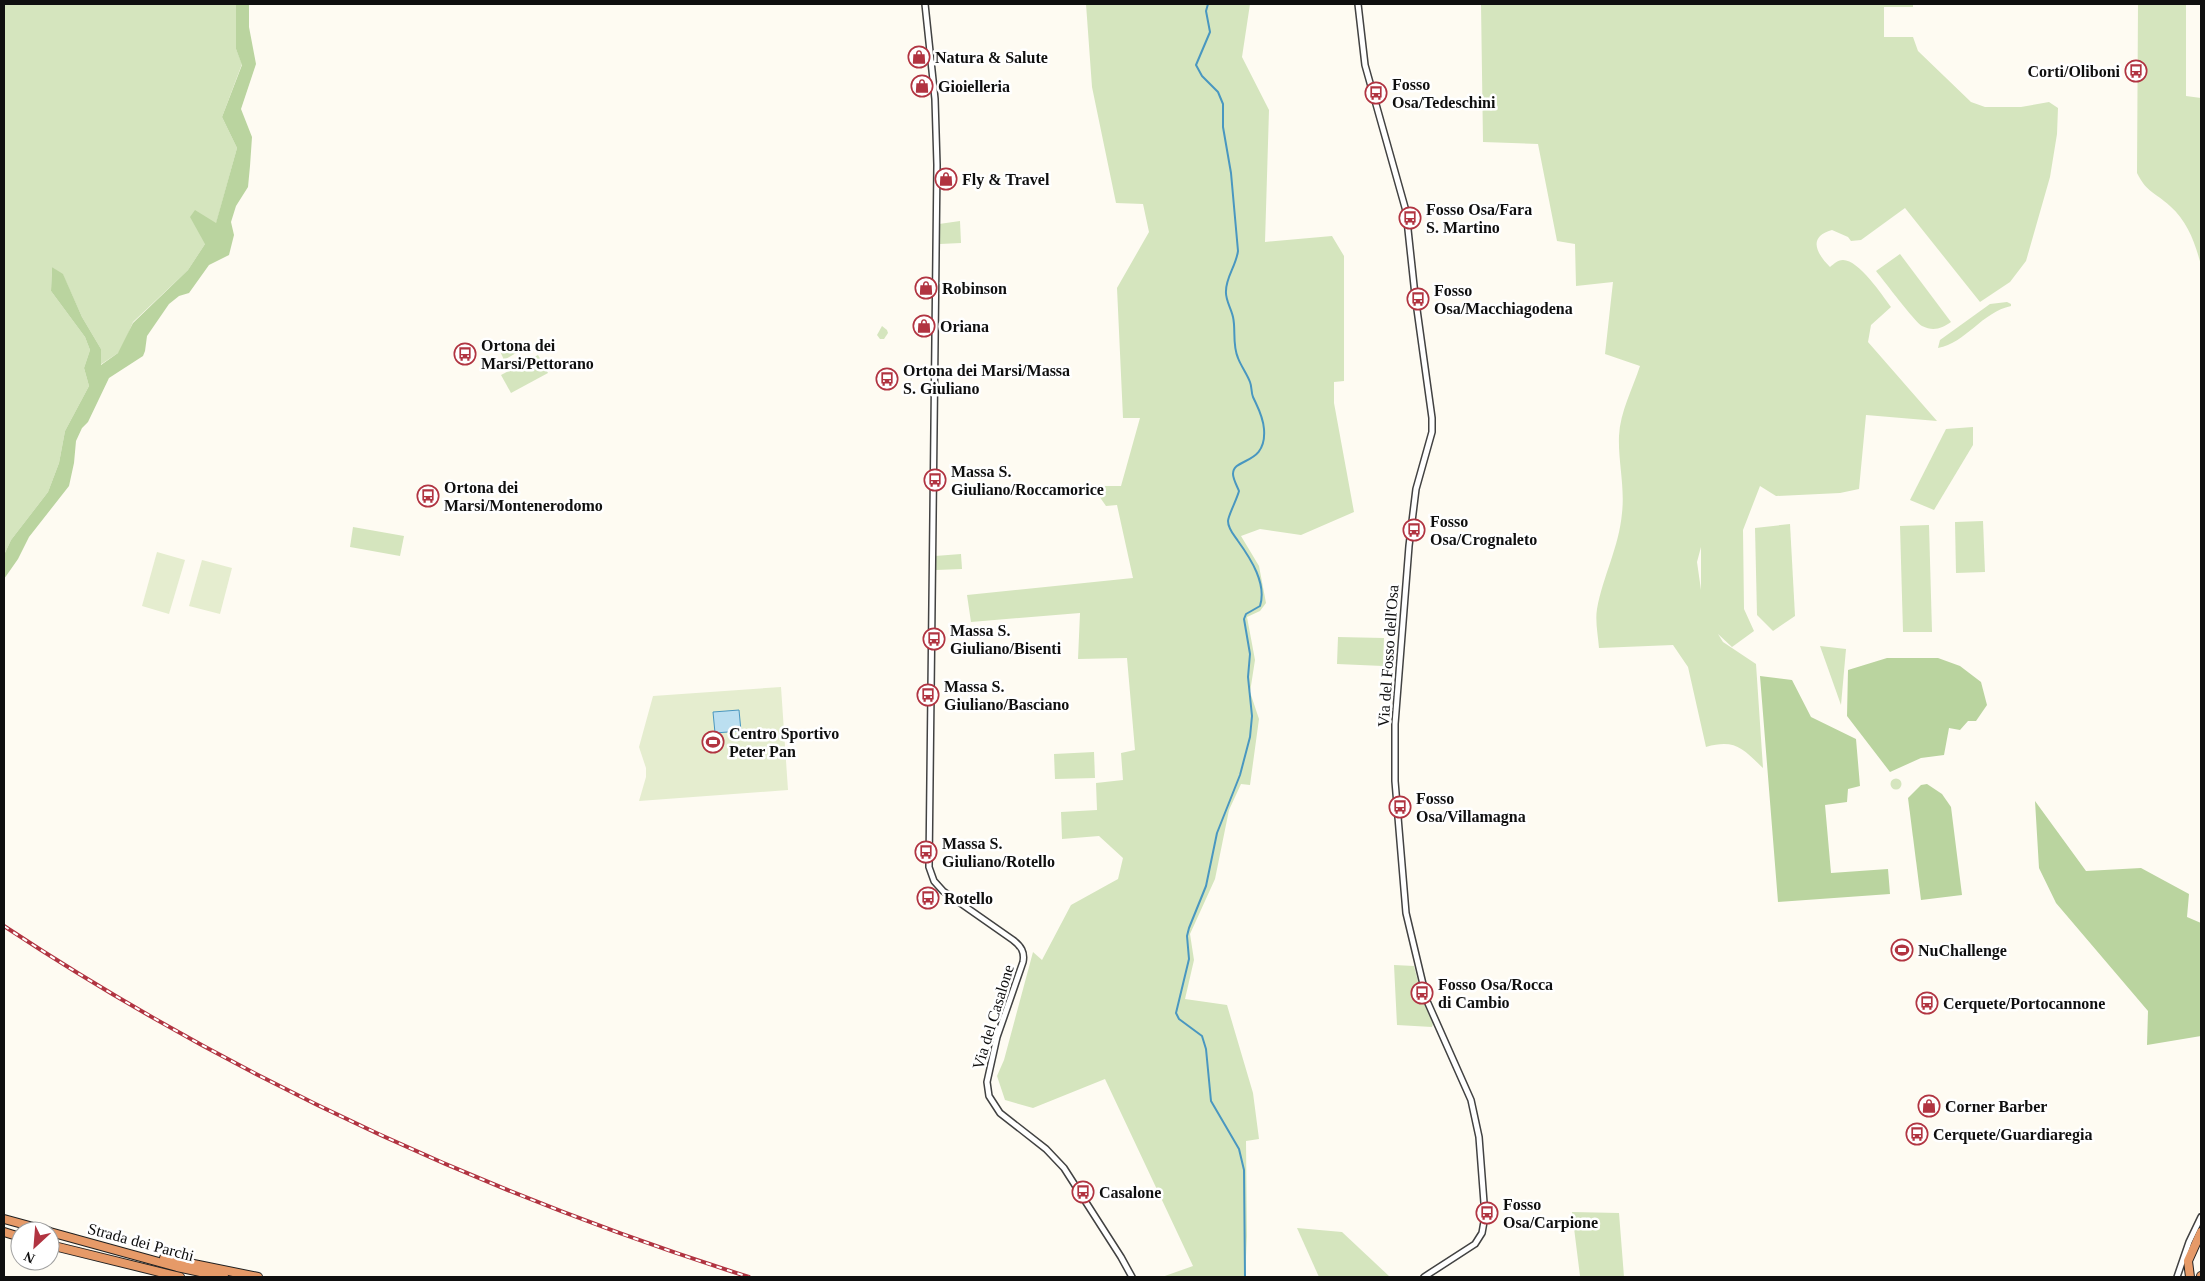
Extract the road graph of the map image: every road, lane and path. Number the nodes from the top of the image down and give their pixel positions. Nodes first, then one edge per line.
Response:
1 (925, 4) edge
2 (1358, 4) edge
3 (2201, 1217) edge
4 (2201, 1232) edge
5 (60, 1234) edge
6 (60, 1247) edge
7 (108, 1247) junction
8 (180, 1277) edge
9 (224, 1277) edge
10 (258, 1277) edge
11 (1132, 1277) edge
12 (1424, 1277) edge
13 (2176, 1277) edge
14 (2190, 1277) edge

1 - 11 street, Via del Casalone
2 - 12 street, Via del Fosso dell'Osa
3 - 13 street
4 - 14 highway
5 - 7 highway, Strada dei Parchi
6 - 8 highway, Strada dei Parchi
7 - 9 highway, Strada dei Parchi
7 - 10 highway

